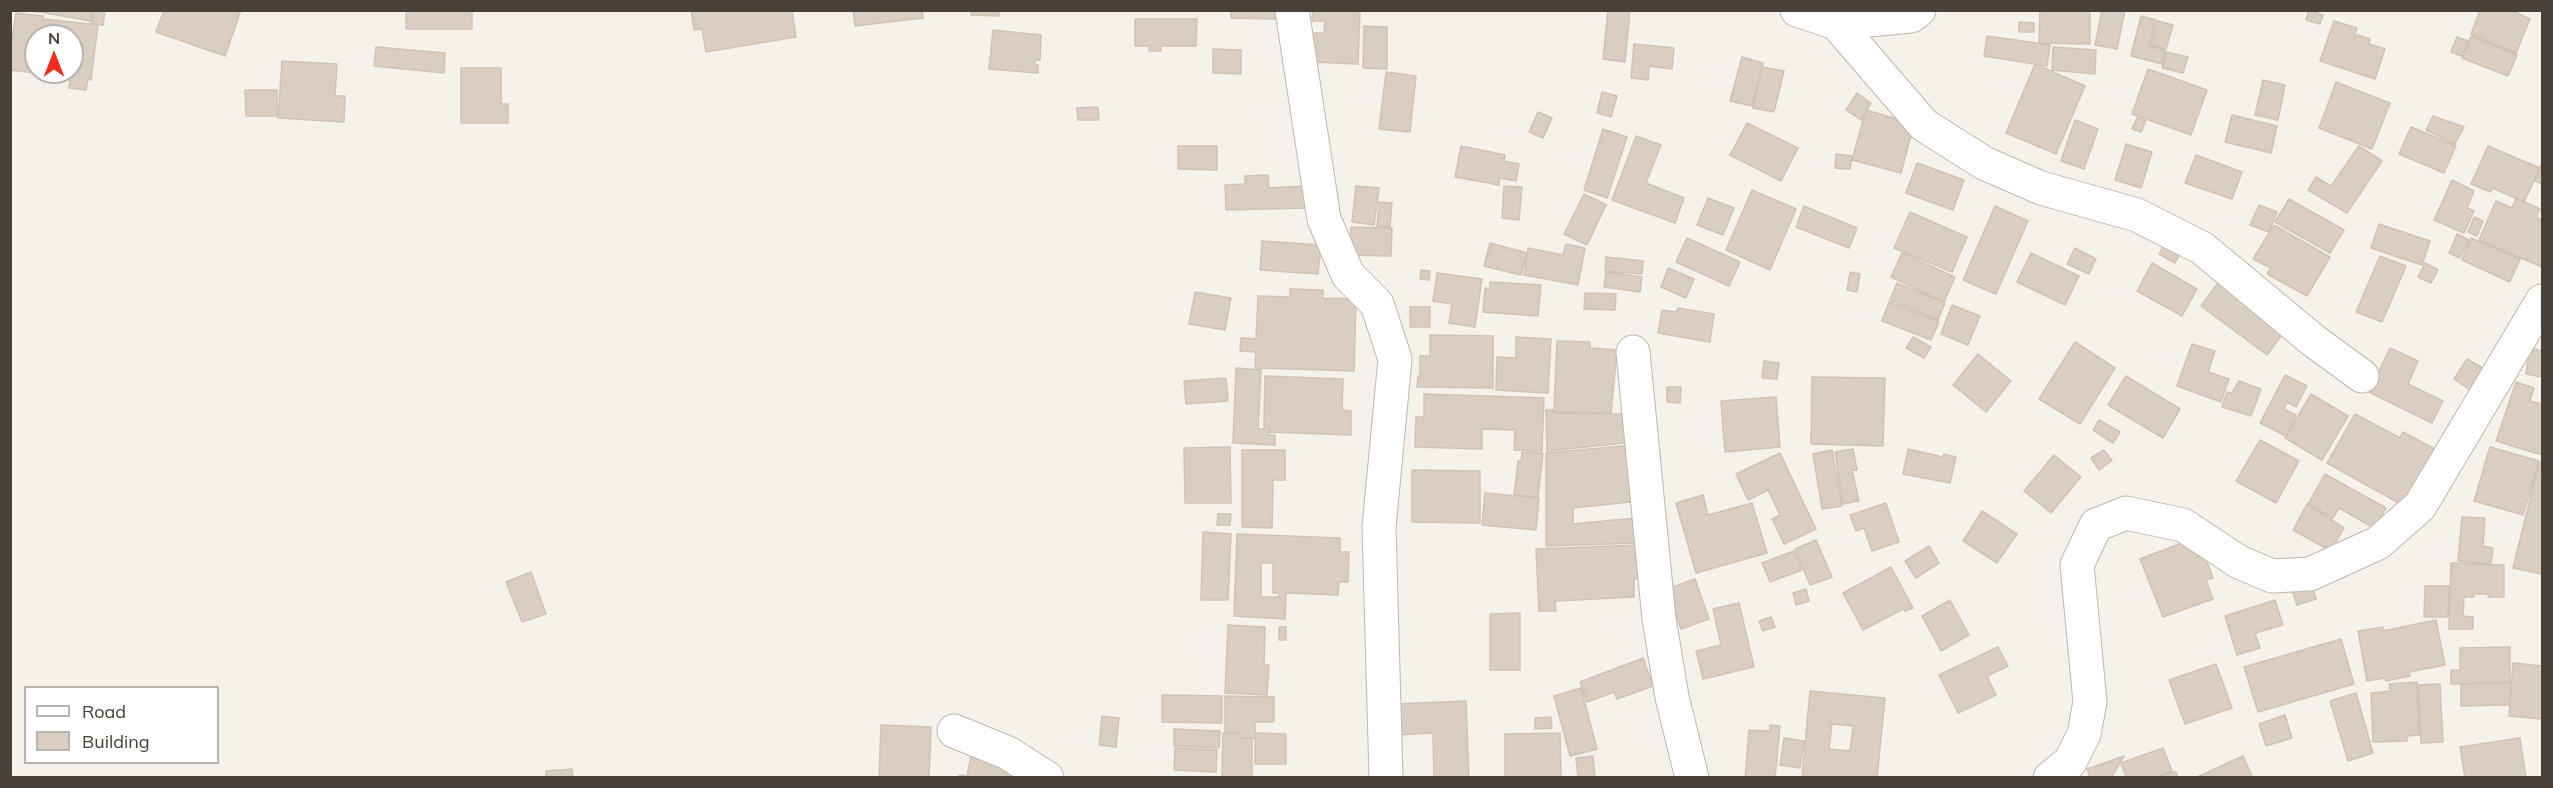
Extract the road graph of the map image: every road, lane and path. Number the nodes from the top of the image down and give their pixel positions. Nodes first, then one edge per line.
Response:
1 (1292, 10) edge
2 (1797, 10) edge
3 (1919, 10) edge
4 (1836, 23) junction
5 (2542, 301) edge
6 (1633, 352) dead end
7 (2362, 376) dead end
8 (954, 731) dead end
9 (1047, 777) edge
10 (1386, 777) edge
11 (1692, 777) edge
12 (2050, 777) edge

1 - 10 street
2 - 4 street
3 - 4 street
4 - 7 street
5 - 12 street
6 - 11 street
8 - 9 street

